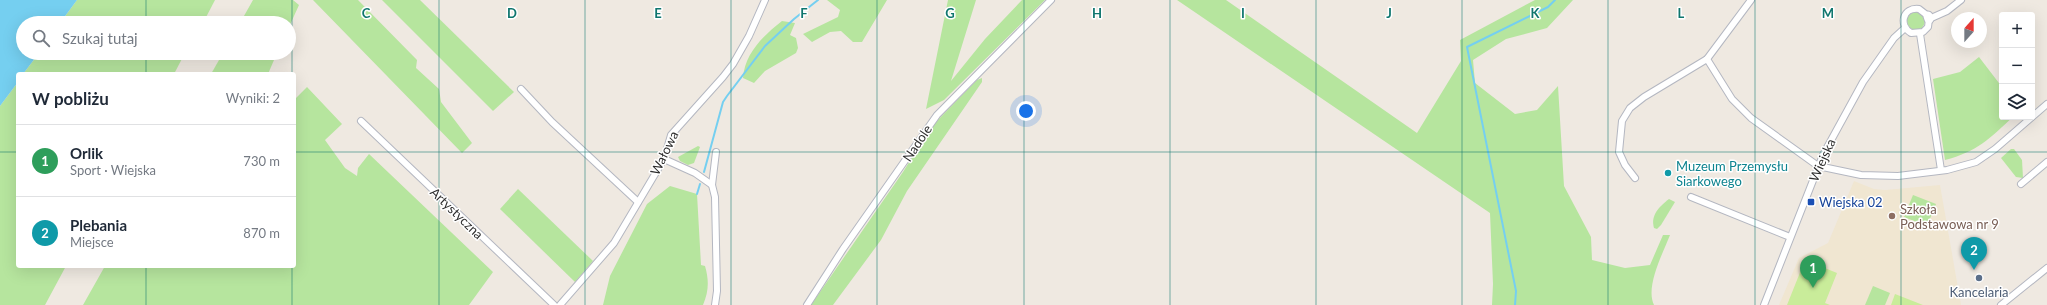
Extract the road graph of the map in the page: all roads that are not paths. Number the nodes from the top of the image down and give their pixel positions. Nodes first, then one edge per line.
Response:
1 (765, 0) edge
2 (1051, 0) edge
3 (1751, 0) edge
4 (1961, 0) edge
5 (1928, 17) junction
6 (1905, 28) junction
7 (1920, 34) junction
8 (1707, 59) junction
9 (521, 89) dead end
10 (2047, 104) edge
11 (361, 121) dead end
12 (716, 152) dead end
13 (664, 159) junction
14 (2047, 163) edge
15 (1818, 166) junction
16 (1941, 170) junction
17 (1634, 178) dead end
18 (2021, 184) dead end
19 (712, 185) junction
20 (1691, 197) dead end
21 (638, 202) junction
22 (1790, 237) junction
23 (2047, 268) edge
24 (554, 305) edge
25 (560, 305) edge
26 (715, 305) edge
27 (807, 305) edge
28 (1764, 305) edge
29 (2002, 305) edge

1 - 13 street, Wałowa
2 - 27 street, Nadole
3 - 8 street
4 - 5 street
5 - 6 street
5 - 7 street
6 - 7 street
6 - 15 street, Wiejska
7 - 16 street
8 - 15 street
8 - 17 street
9 - 21 street
10 - 16 street
11 - 24 street, Artystyczna
12 - 19 street
13 - 19 street
13 - 21 street, Wałowa
14 - 18 street
15 - 16 street
15 - 22 street, Wiejska
19 - 26 street
20 - 22 street
21 - 25 street, Wałowa
22 - 28 street, Wiejska
23 - 29 street

